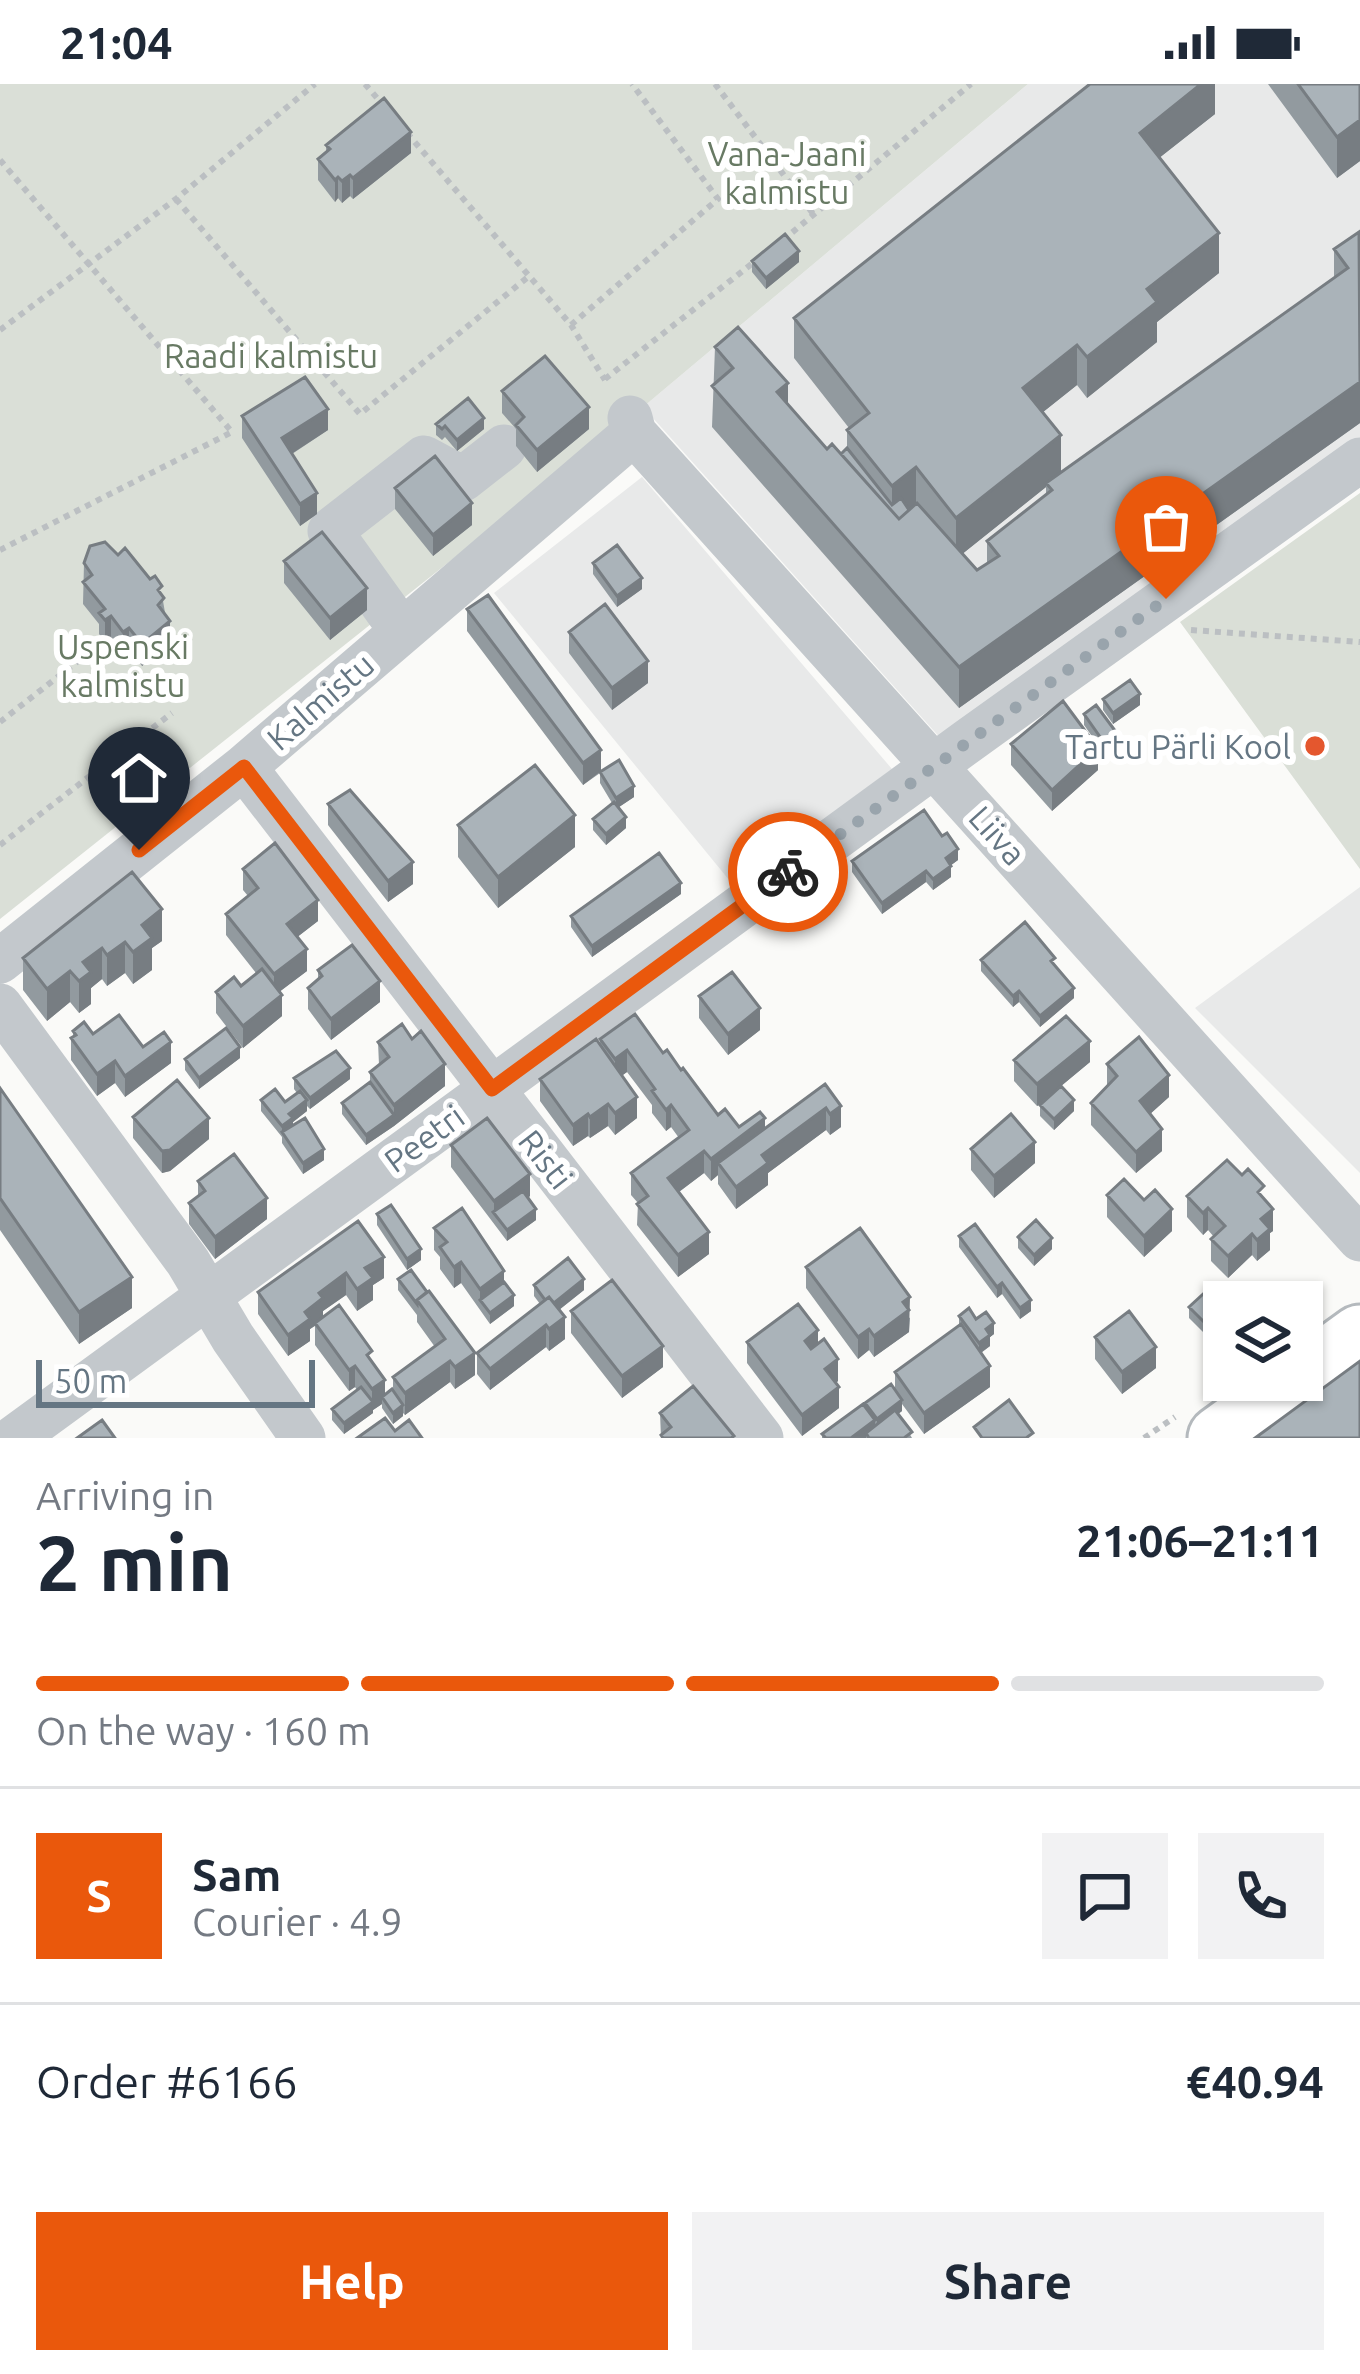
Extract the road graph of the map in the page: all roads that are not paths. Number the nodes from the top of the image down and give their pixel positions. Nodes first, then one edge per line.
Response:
1 (632, 426) joint
2 (504, 446) dead end
3 (1360, 460) edge
4 (401, 630) junction
5 (935, 765) junction
6 (244, 767) junction
7 (0, 961) edge
8 (0, 1006) edge
9 (492, 1089) junction
10 (1360, 1239) edge
11 (208, 1296) junction
12 (1360, 1337) edge
13 (1323, 1363) edge
14 (1271, 1401) edge
15 (14, 1438) edge
16 (303, 1438) edge
17 (761, 1438) edge
18 (1220, 1438) edge

1 - 4 street, Kalmistu
1 - 5 street, Liiva
2 - 4 street
3 - 5 street, Peetri
4 - 6 street, Kalmistu
5 - 9 street, Peetri
5 - 10 street, Liiva
6 - 7 street, Kalmistu
6 - 9 street, Risti
8 - 11 street
9 - 11 street, Peetri
9 - 17 street, Risti
11 - 15 street, Peetri
11 - 16 street
12 - 13 highway
14 - 18 highway

